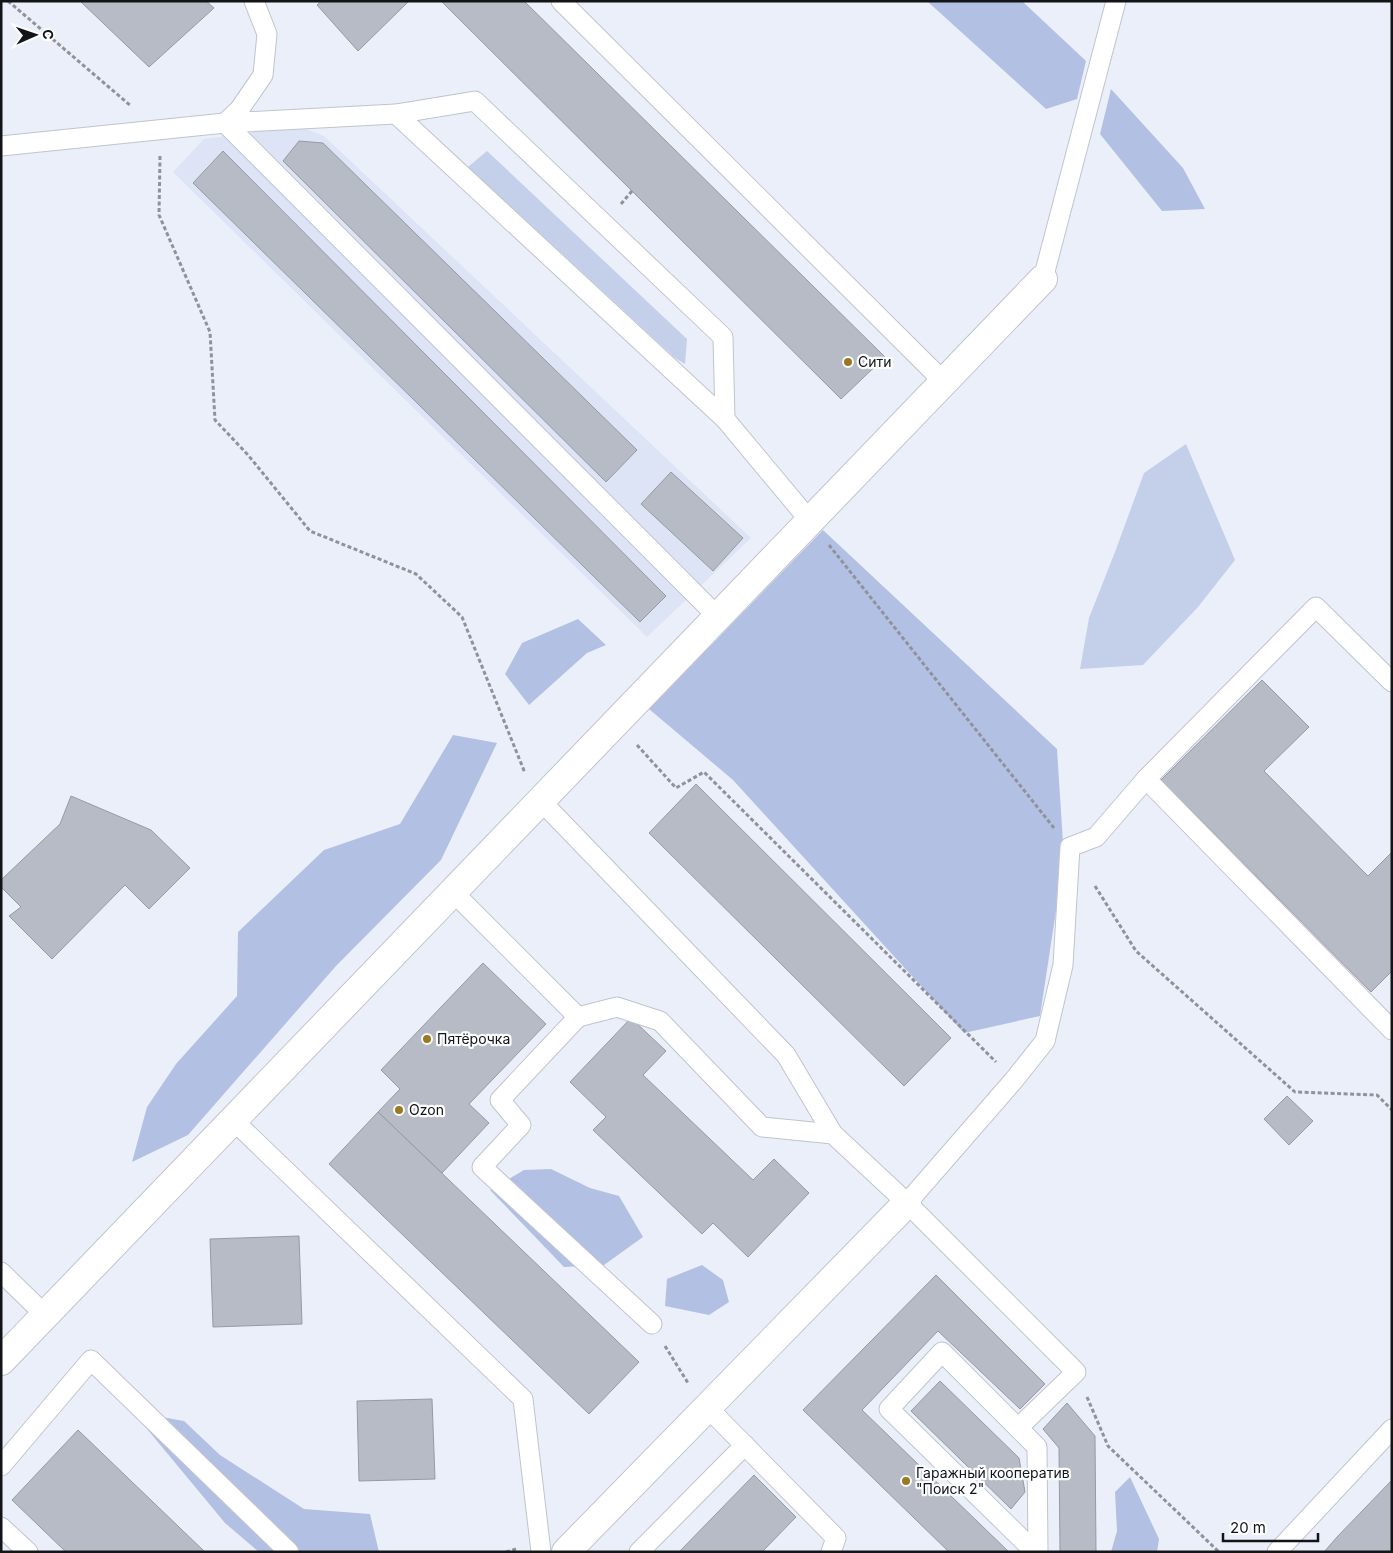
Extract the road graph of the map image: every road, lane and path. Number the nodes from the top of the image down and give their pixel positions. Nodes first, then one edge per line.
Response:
1 (8, 1) edge
2 (254, 1) edge
3 (561, 1) edge
4 (1116, 1) edge
5 (396, 114) junction
6 (225, 123) junction
7 (160, 130) junction
8 (1, 146) edge
9 (1043, 279) joint
10 (944, 382) junction
11 (725, 419) junction
12 (810, 521) junction
13 (718, 617) junction
14 (1392, 682) edge
15 (616, 723) junction
16 (1146, 778) junction
17 (541, 801) junction
18 (453, 892) junction
19 (578, 1017) junction
20 (1392, 1030) edge
21 (1014, 1080) junction
22 (233, 1120) junction
23 (833, 1134) junction
24 (907, 1203) junction
25 (1, 1272) edge
26 (45, 1315) junction
27 (652, 1324) joint
28 (1, 1361) edge
29 (1076, 1372) junction
30 (707, 1407) junction
31 (1018, 1428) junction
32 (1392, 1429) edge
33 (745, 1445) junction
34 (1, 1466) edge
35 (1, 1527) edge
36 (28, 1552) edge
37 (289, 1552) edge
38 (541, 1552) edge
39 (566, 1552) edge
40 (640, 1552) edge
41 (831, 1552) edge
42 (1036, 1552) edge
43 (1219, 1552) edge
44 (1277, 1552) edge

1 - 7 path
2 - 6 lane
3 - 10 lane
4 - 9 lane
5 - 6 lane
5 - 11 lane
5 - 11 lane
6 - 7 lane
6 - 13 lane
7 - 8 lane
7 - 17 path
9 - 10 street
10 - 12 street
11 - 12 lane
12 - 13 street
13 - 15 street
14 - 16 lane
15 - 17 street
15 - 21 path
16 - 20 lane
16 - 21 lane
17 - 18 street
17 - 23 lane
18 - 19 lane
18 - 22 street
19 - 23 lane
19 - 27 lane
21 - 24 lane
22 - 26 street
22 - 38 lane
23 - 24 lane
24 - 29 lane
24 - 30 street
25 - 26 lane
26 - 28 street
27 - 30 path
29 - 31 lane
29 - 43 path
30 - 33 lane
30 - 39 street
31 - 42 lane
31 - 42 lane
32 - 44 lane
33 - 40 lane
33 - 41 lane
34 - 37 lane
35 - 36 lane

